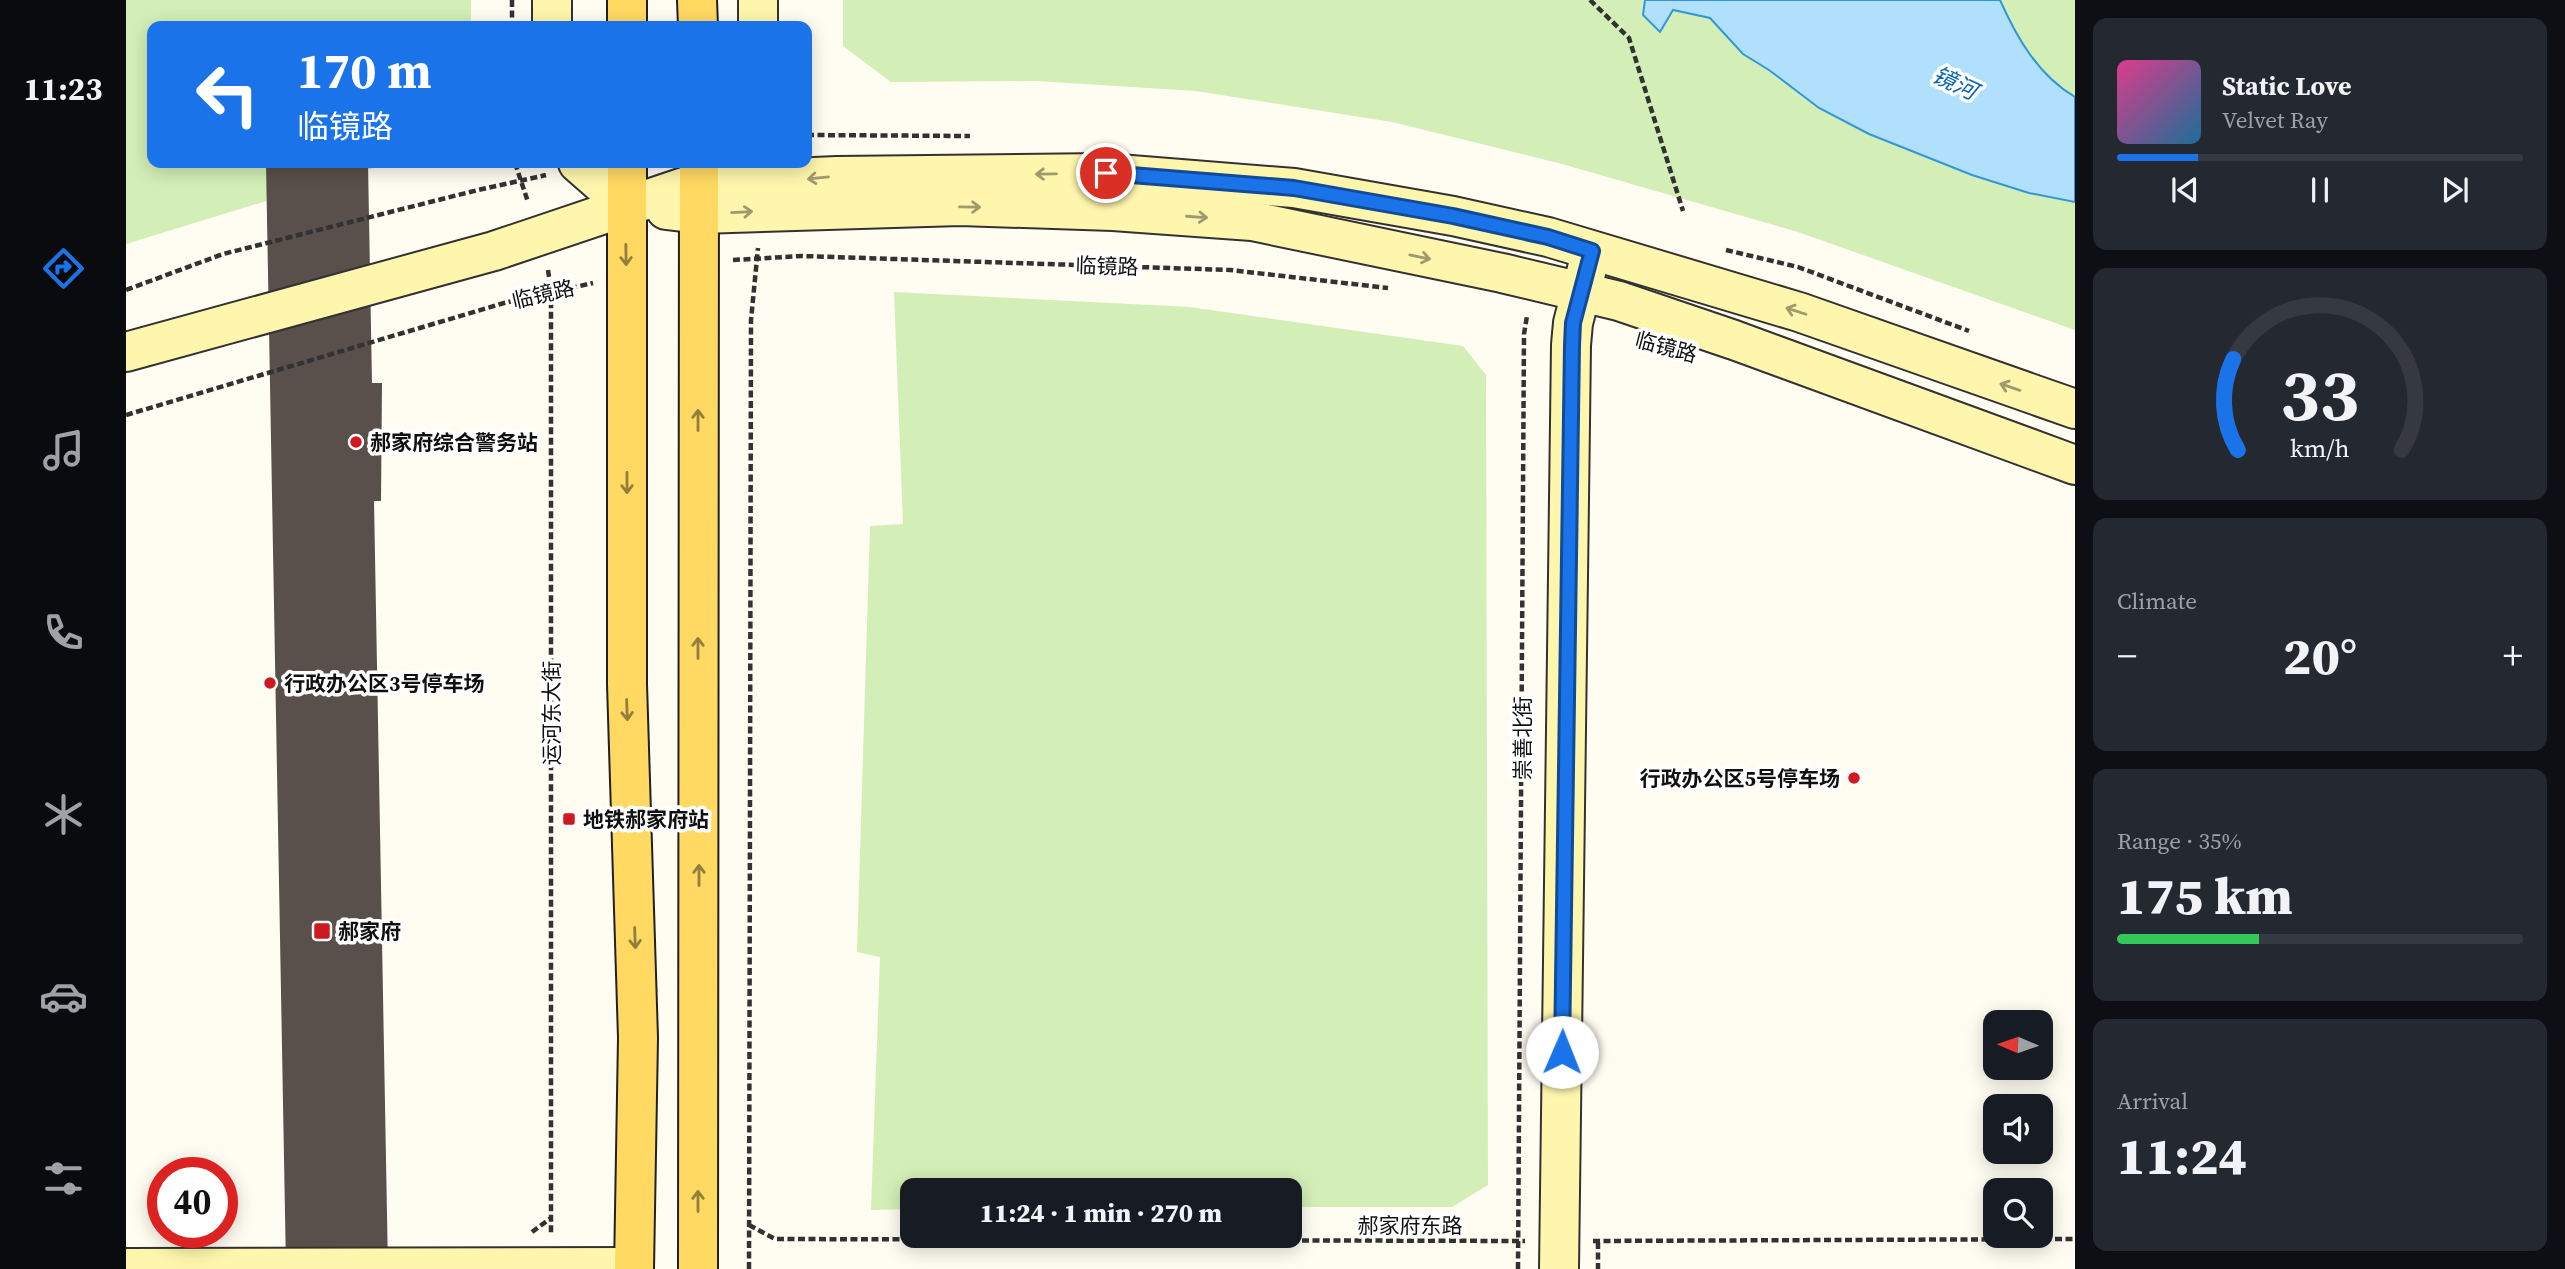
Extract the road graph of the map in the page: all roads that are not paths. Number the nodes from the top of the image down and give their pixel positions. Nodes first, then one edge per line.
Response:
1 (552, 0) edge
2 (627, 0) edge
3 (697, 0) edge
4 (758, 0) edge
5 (552, 21) edge
6 (627, 21) edge
7 (698, 21) edge
8 (758, 21) edge
9 (582, 168) edge
10 (626, 168) edge
11 (703, 180) edge
12 (625, 205) junction
13 (1592, 251) junction
14 (1577, 307) junction
15 (126, 352) edge
16 (2075, 409) edge
17 (2075, 465) edge
18 (1559, 1255) edge
19 (126, 1268) edge
20 (551, 1268) edge
21 (634, 1268) edge
22 (698, 1269) edge

1 - 5 street
2 - 6 main road
3 - 7 main road
4 - 8 street
9 - 12 street
10 - 12 main road
11 - 12 street, 临镜路
13 -> 11 street, 临镜路
11 -> 14 street, 临镜路
22 -> 11 main road
12 - 15 street, 临镜路
12 -> 21 main road
13 - 14 street, 崇善北街
16 -> 13 street, 临镜路
14 - 17 street, 临镜路
14 - 18 street, 崇善北街
19 - 20 street
20 - 21 street

